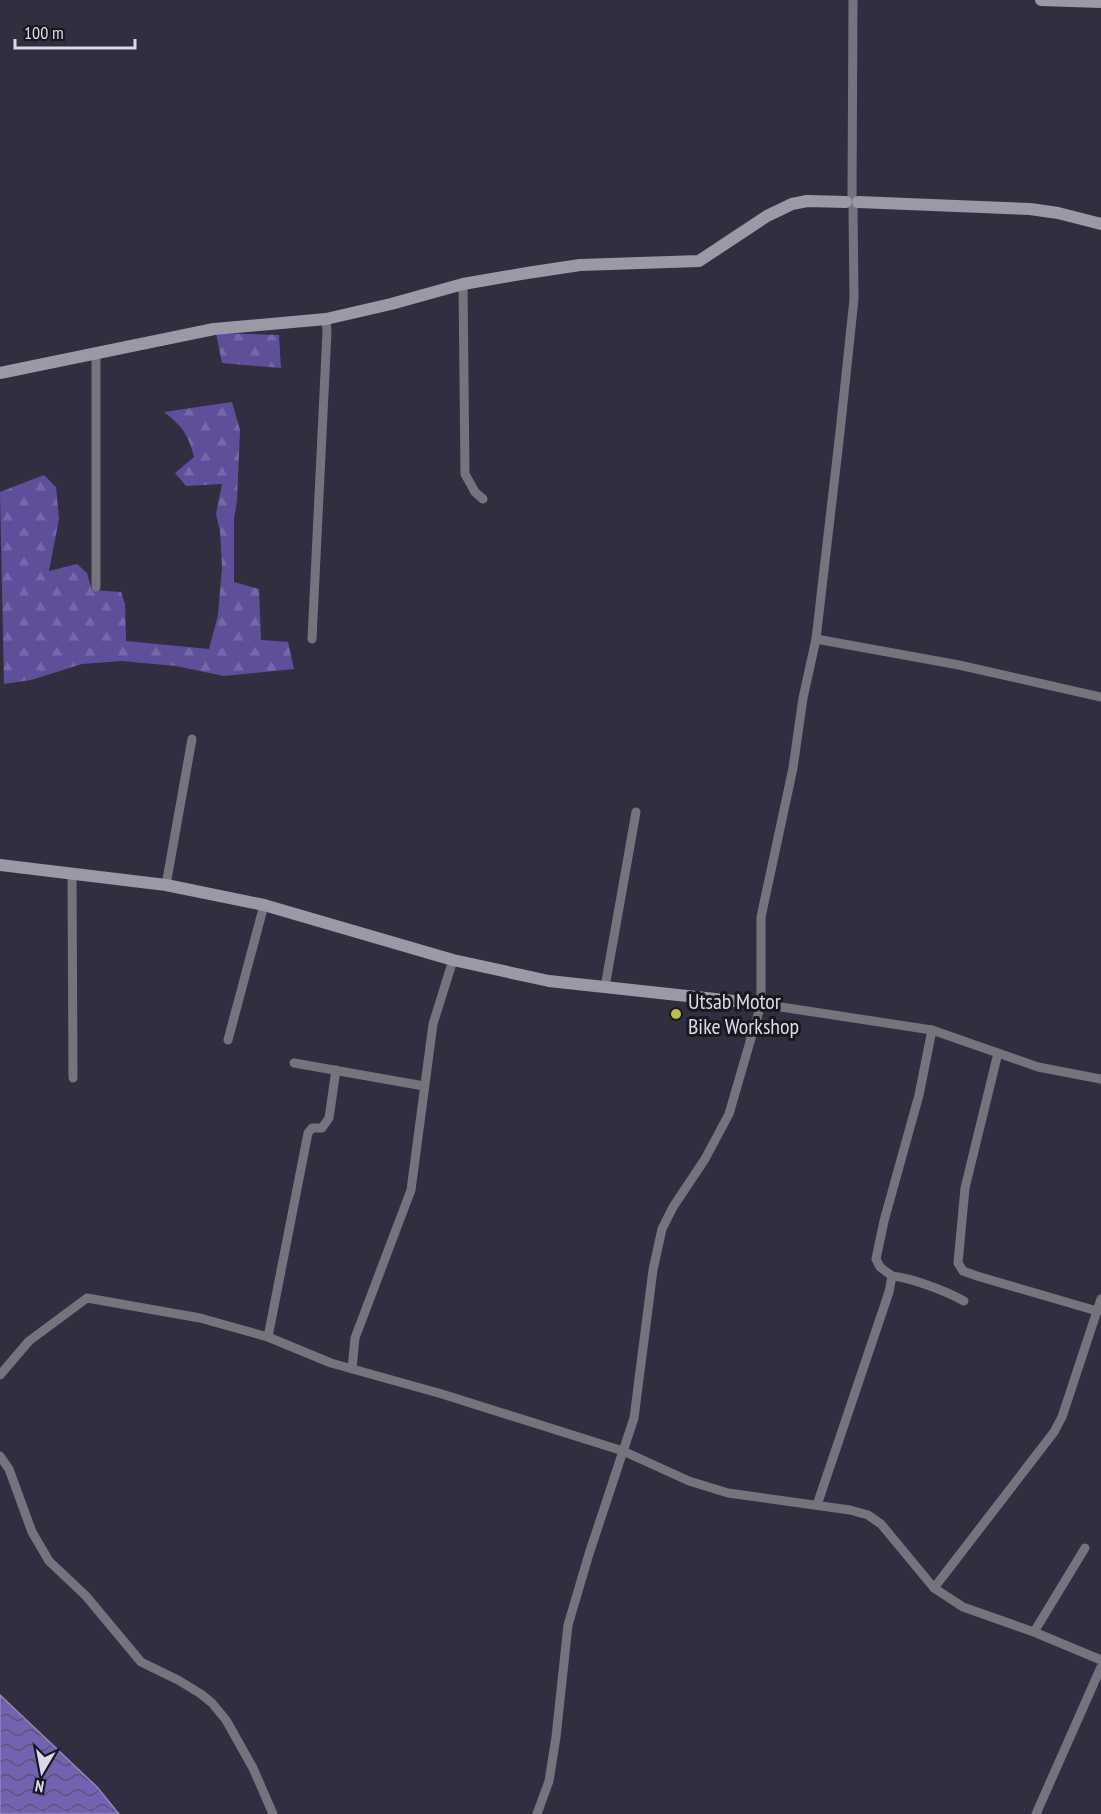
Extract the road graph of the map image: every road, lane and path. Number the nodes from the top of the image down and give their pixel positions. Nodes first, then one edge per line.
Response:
1 (853, 0) edge
2 (1041, 0) edge
3 (1101, 2) edge
4 (852, 202) junction
5 (1101, 224) edge
6 (462, 284) junction
7 (326, 319) junction
8 (96, 353) junction
9 (0, 373) edge
10 (483, 498) dead end
11 (96, 587) dead end
12 (312, 639) dead end
13 (816, 639) junction
14 (1101, 697) edge
15 (192, 739) dead end
16 (636, 812) dead end
17 (0, 865) edge
18 (72, 874) junction
19 (166, 885) junction
20 (264, 905) junction
21 (453, 960) junction
22 (605, 987) junction
23 (761, 1004) junction
24 (932, 1030) junction
25 (228, 1040) dead end
26 (998, 1053) junction
27 (294, 1063) dead end
28 (336, 1070) junction
29 (73, 1078) dead end
30 (1101, 1078) edge
31 (424, 1086) junction
32 (892, 1276) junction
33 (1101, 1299) edge
34 (964, 1301) dead end
35 (1097, 1311) junction
36 (268, 1337) junction
37 (352, 1369) junction
38 (0, 1375) edge
39 (623, 1451) junction
40 (0, 1456) edge
41 (817, 1505) junction
42 (1085, 1548) dead end
43 (934, 1588) junction
44 (1034, 1632) junction
45 (1101, 1660) edge
46 (1101, 1667) edge
47 (273, 1814) edge
48 (537, 1814) edge
49 (1036, 1814) edge

1 - 4 street
2 - 3 street
4 - 5 street
4 - 6 street
4 - 13 street
6 - 7 street
6 - 10 street
7 - 8 street
7 - 12 street
8 - 9 street
8 - 11 street
13 - 14 street
13 - 23 street
15 - 19 street
16 - 22 street
17 - 18 street
18 - 19 street
18 - 29 street
19 - 20 street
20 - 21 street
20 - 25 street
21 - 22 street
21 - 31 street
22 - 23 street
23 - 24 street
23 - 39 street
24 - 26 street
24 - 32 street
26 - 30 street
26 - 35 street
27 - 28 street
28 - 31 street
28 - 36 street
31 - 37 street
32 - 34 street
32 - 41 street
33 - 35 street
35 - 43 street
36 - 37 street
36 - 38 street
37 - 39 street
39 - 41 street
39 - 48 street
40 - 47 street
41 - 43 street
42 - 44 street
43 - 44 street
44 - 45 street
46 - 49 street

